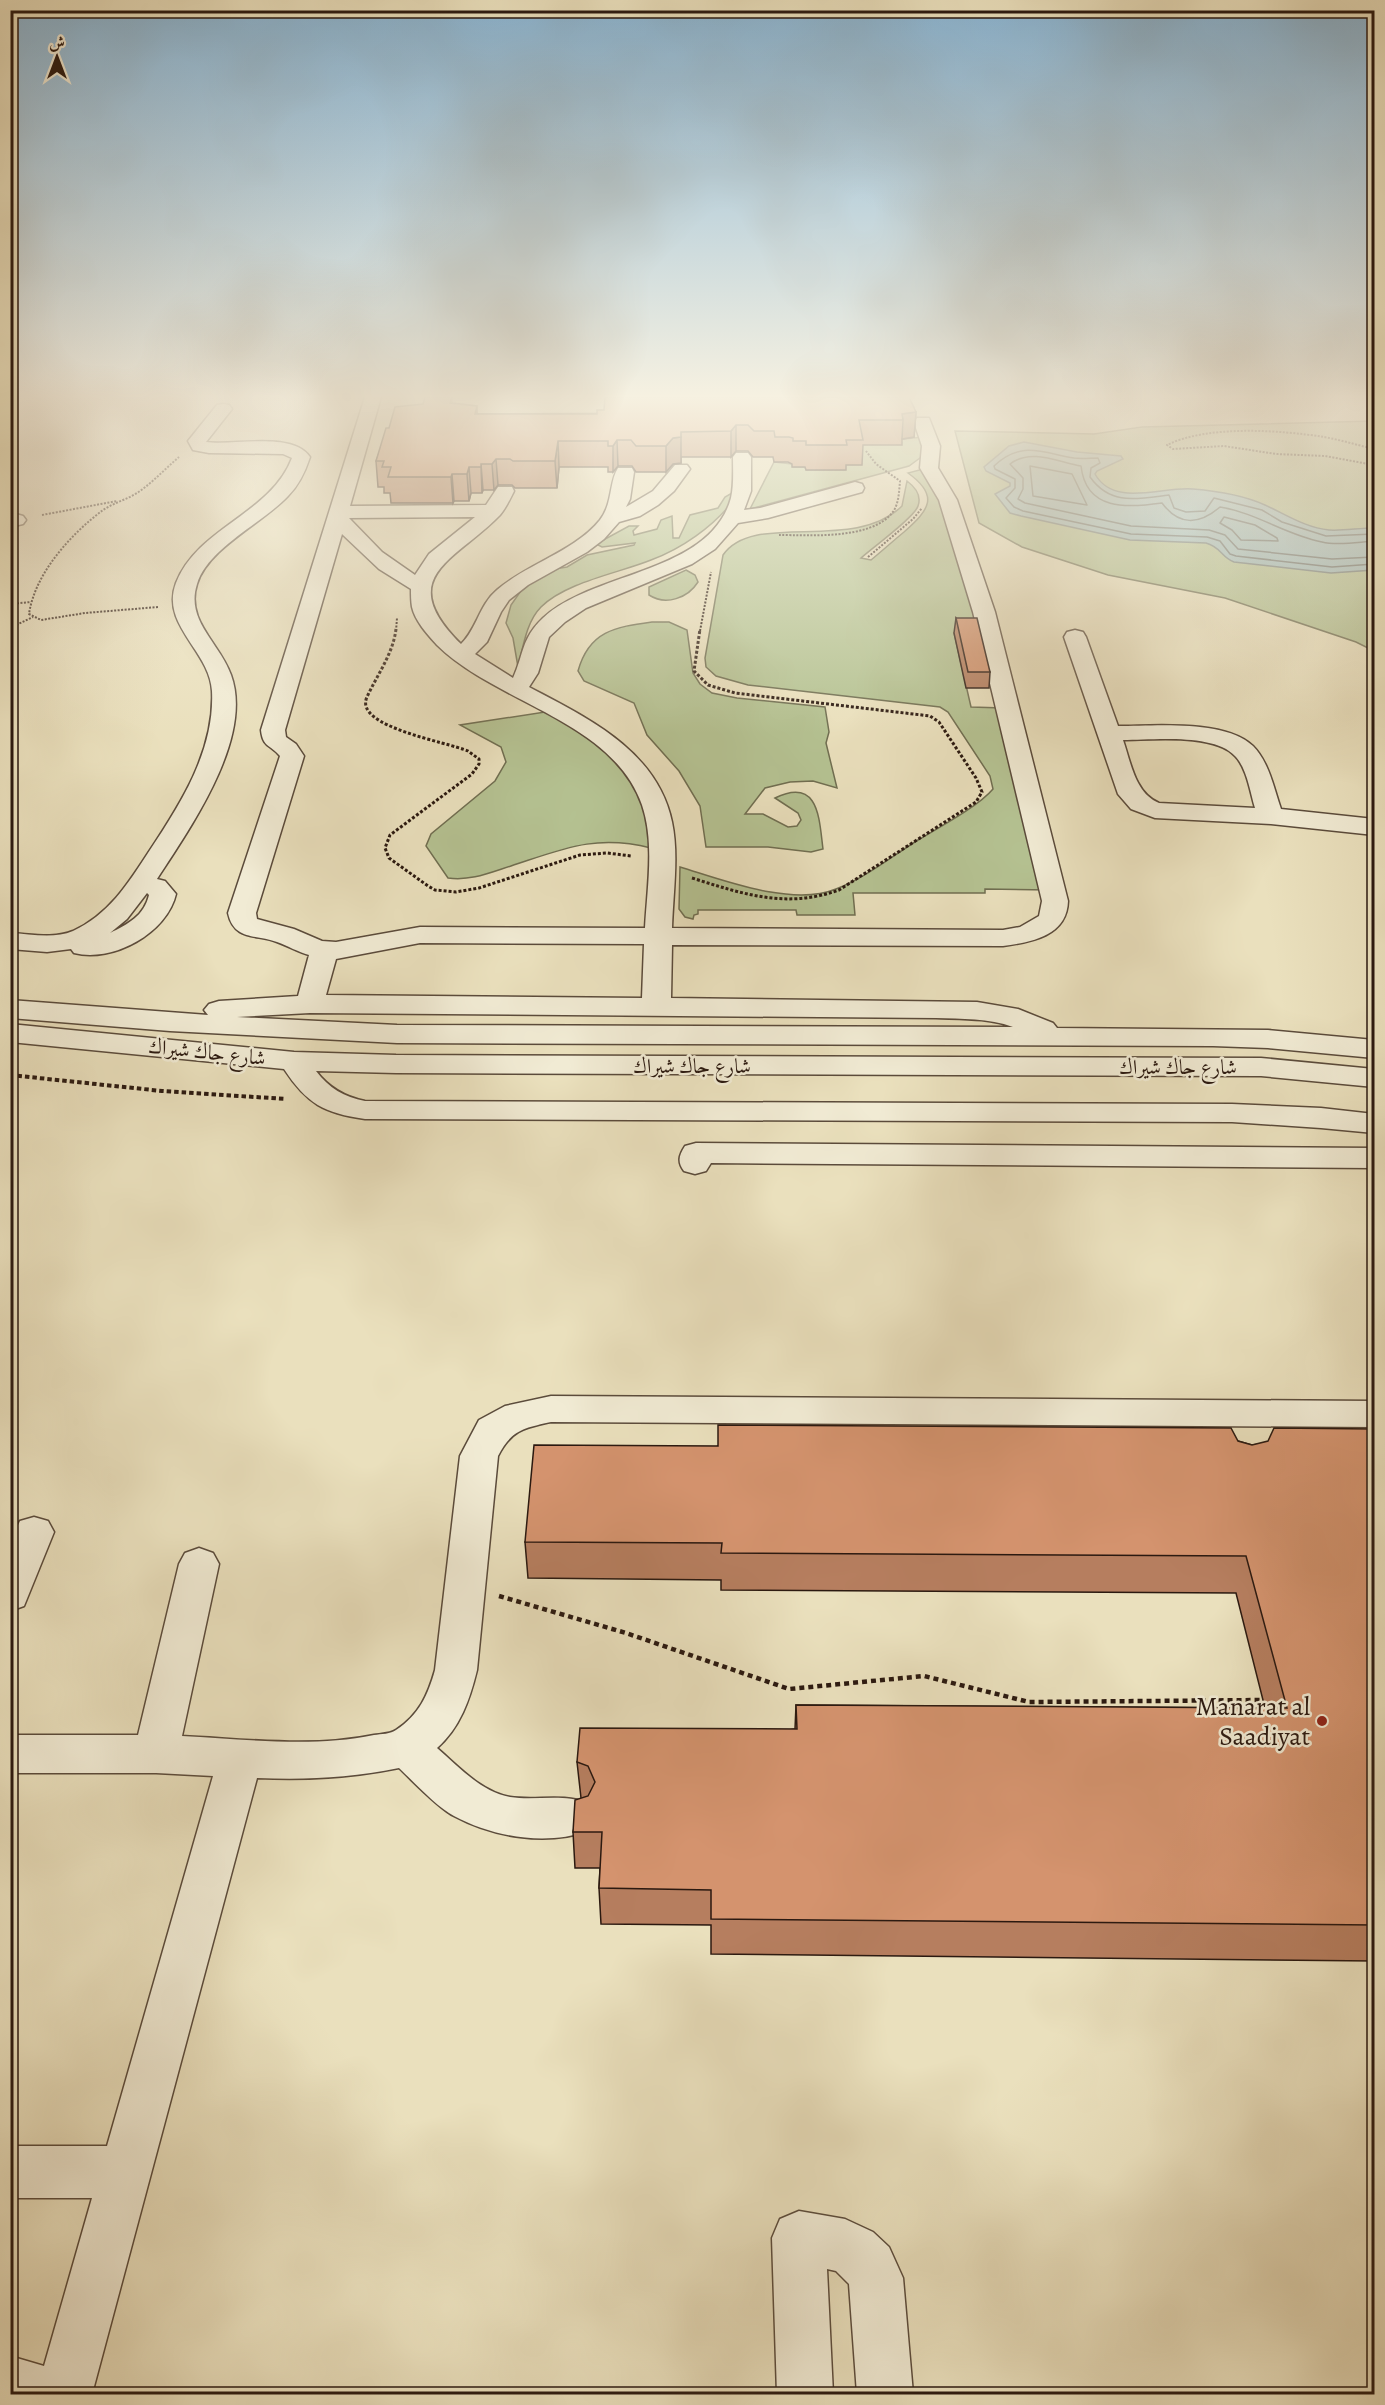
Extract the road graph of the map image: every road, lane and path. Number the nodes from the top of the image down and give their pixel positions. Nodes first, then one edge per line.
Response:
1 (74, 509) edge
2 (105, 509) edge
3 (261, 509) edge
4 (339, 509) edge
5 (615, 509) edge
6 (638, 509) edge
7 (735, 509) edge
8 (778, 509) edge
9 (894, 509) edge
10 (921, 509) edge
11 (951, 509) edge
12 (493, 511) joint
13 (338, 514) junction
14 (611, 518) junction
15 (731, 518) junction
16 (13, 520) edge
17 (774, 535) dead end
18 (868, 556) dead end
19 (713, 564) dead end
20 (394, 570) junction
21 (421, 586) junction
22 (31, 602) junction
23 (10, 604) edge
24 (182, 604) junction
25 (33, 617) junction
26 (10, 628) edge
27 (1075, 636) dead end
28 (461, 654) junction
29 (515, 689) junction
30 (1109, 733) junction
31 (1272, 816) junction
32 (1374, 827) edge
33 (660, 867) junction
34 (142, 883) junction
35 (10, 930) edge
36 (93, 932) junction
37 (659, 936) junction
38 (10, 941) edge
39 (50, 944) junction
40 (324, 950) junction
41 (310, 1003) junction
42 (656, 1007) junction
43 (10, 1009) edge
44 (170, 1022) junction
45 (19, 1037) edge
46 (1064, 1038) junction
47 (1374, 1049) edge
48 (294, 1061) junction
49 (10, 1075) edge
50 (1374, 1078) edge
51 (335, 1104) junction
52 (1121, 1113) junction
53 (1374, 1124) edge
54 (1134, 1155) junction
55 (1374, 1158) edge
56 (695, 1164) dead end
57 (1374, 1414) edge
58 (34, 1532) dead end
59 (199, 1564) dead end
60 (464, 1586) junction
61 (10, 1595) edge
62 (1263, 1700) dead end
63 (406, 1748) junction
64 (10, 1754) edge
65 (156, 1754) junction
66 (240, 1760) junction
67 (572, 1817) edge
68 (10, 2172) edge
69 (126, 2172) junction
70 (10, 2384) edge
71 (42, 2394) edge
72 (64, 2394) edge
73 (806, 2394) edge
74 (885, 2394) edge

1 - 16 path
2 - 22 path
3 - 24 street
4 - 13 street
5 - 14 street
6 - 14 street
7 - 15 street
8 - 15 street
9 - 17 path
10 - 18 path
11 - 37 street
12 - 13 street
12 - 21 street
13 - 20 street
13 - 40 street
14 - 28 street
15 - 29 street
19 - 33 path
20 - 21 street
20 - 33 path
21 - 28 street
22 - 23 path
22 - 25 path
24 - 25 path
24 - 34 street
25 - 26 path
27 - 30 street
28 - 29 street
29 - 33 street
30 - 31 street
30 - 31 street
31 - 32 street
33 - 37 street
34 - 36 street
34 - 39 street
35 - 36 street
36 - 39 street
37 - 40 street
37 - 42 street
38 - 39 street
40 - 41 street
41 - 42 street
41 - 44 street
42 - 46 street
43 - 44 street, شارع جاك شيراك
44 - 46 street, شارع جاك شيراك
45 - 48 street, شارع جاك شيراك
46 - 47 street, شارع جاك شيراك
48 - 50 street, شارع جاك شيراك
48 - 51 street
49 - 51 path
51 - 52 street
52 - 53 street
52 - 54 street
54 - 55 street
54 - 56 street
57 - 60 street
58 - 61 street
59 - 65 street
60 - 62 path
60 - 63 street
63 - 66 street
63 - 67 street
64 - 65 street
65 - 66 street
66 - 69 street
68 - 69 street
69 - 72 street
70 - 71 street
73 - 74 street

